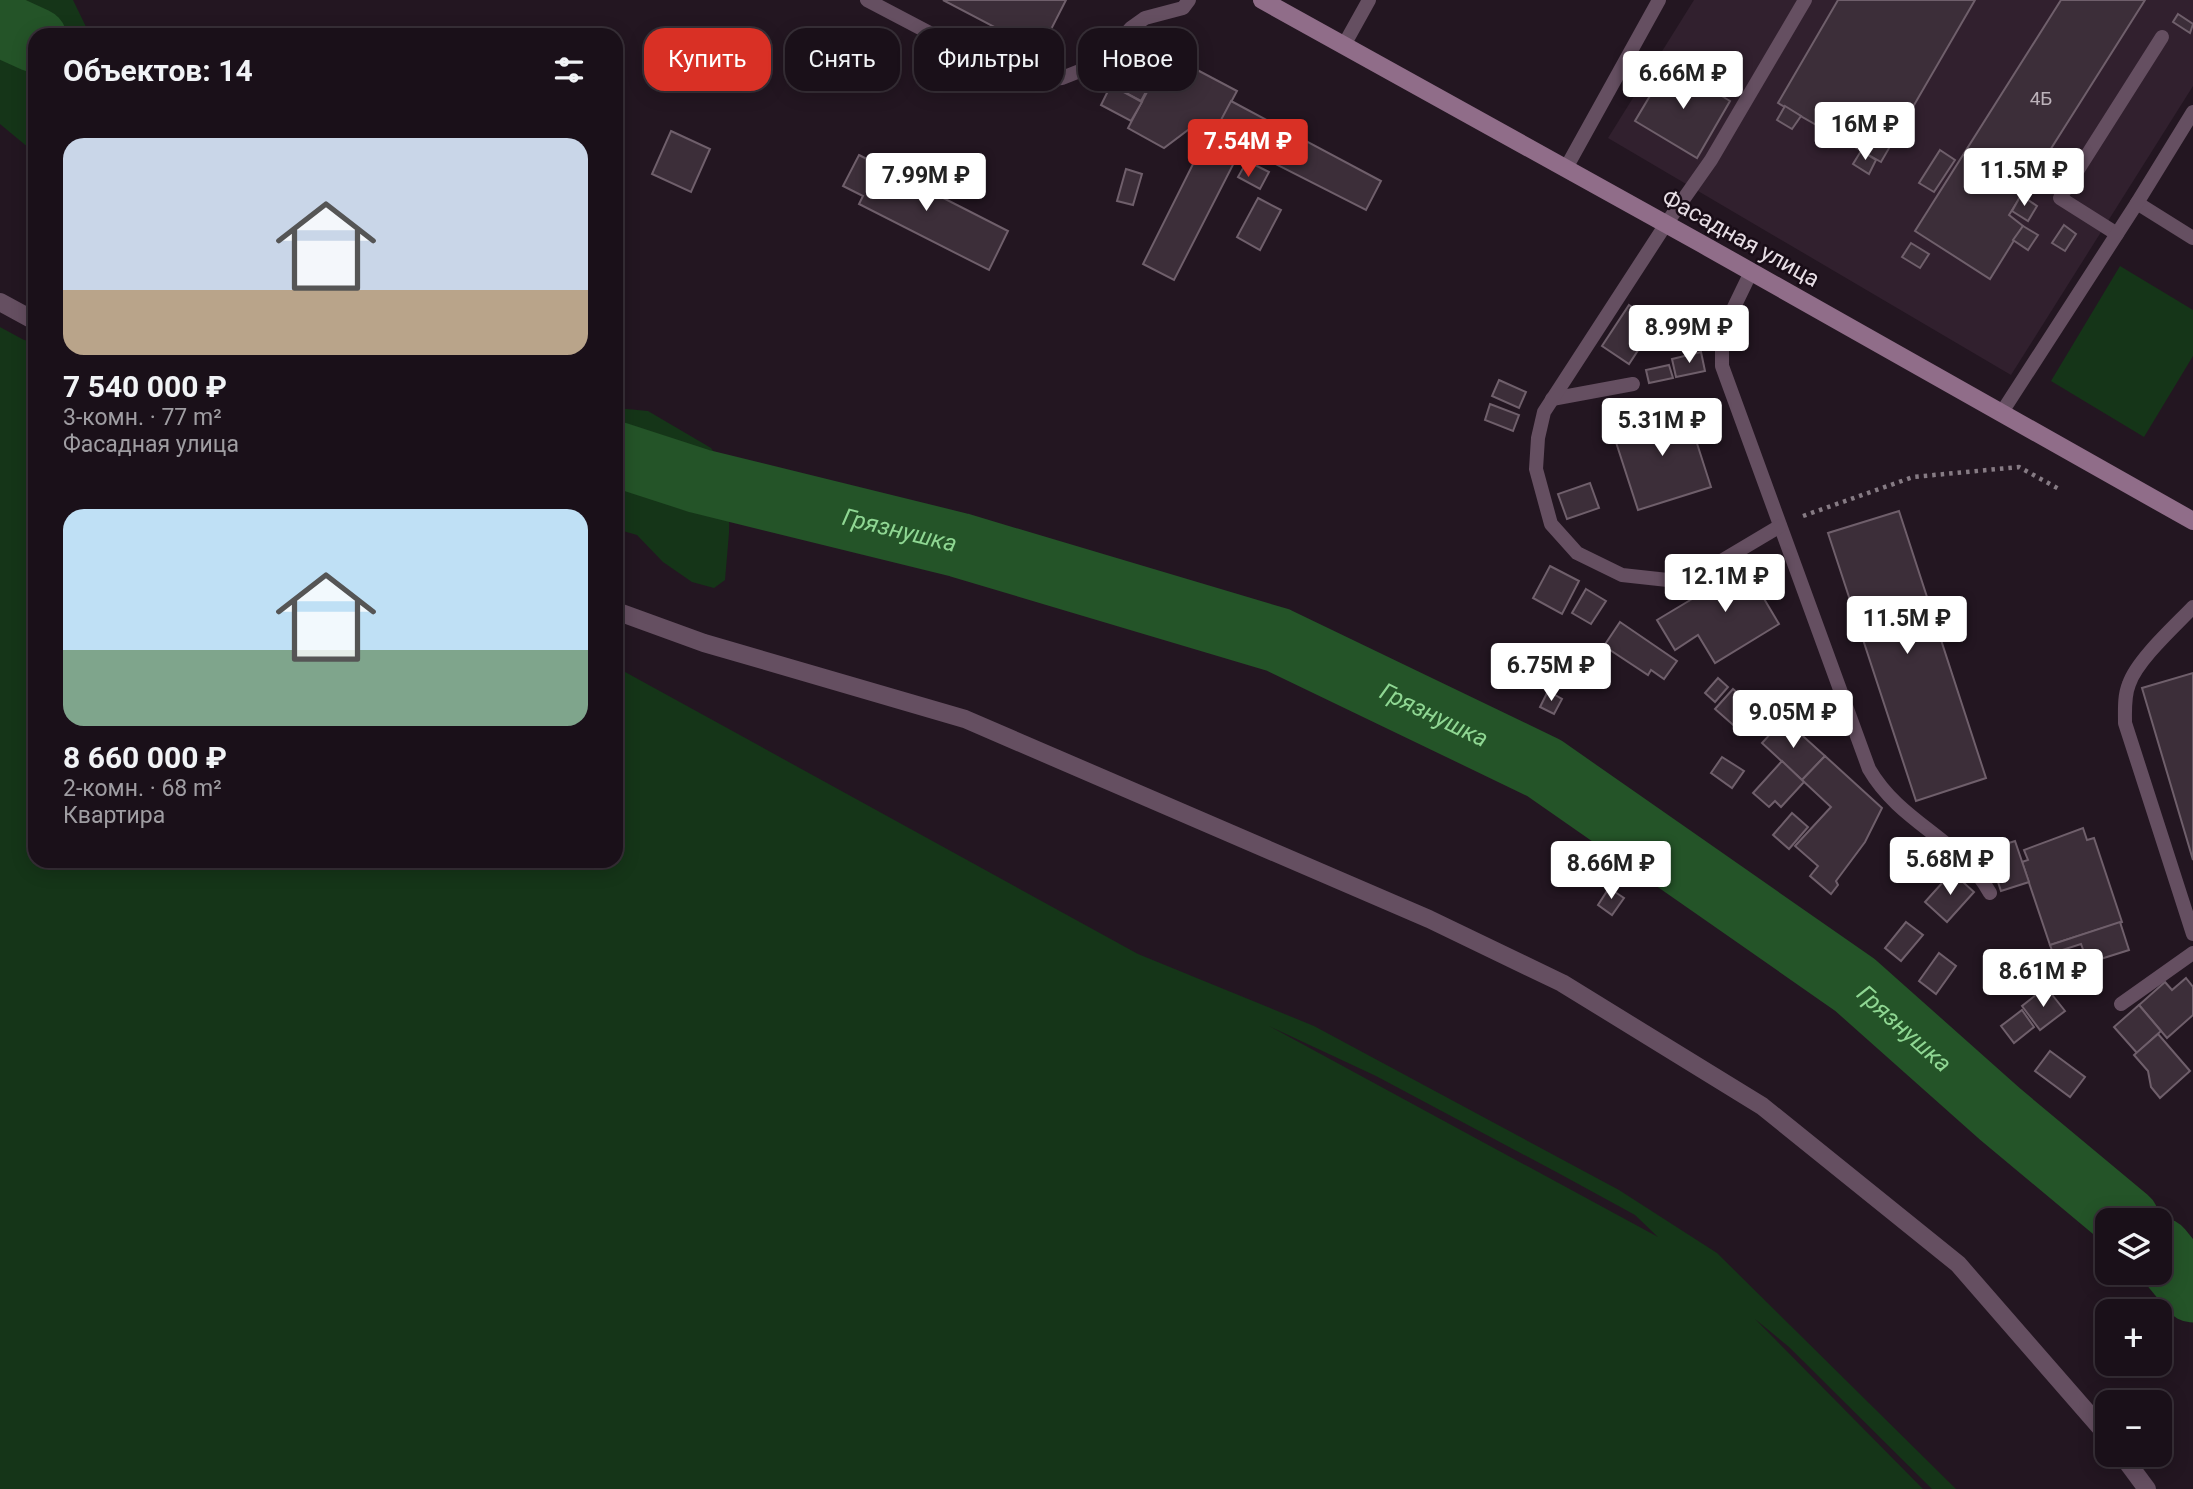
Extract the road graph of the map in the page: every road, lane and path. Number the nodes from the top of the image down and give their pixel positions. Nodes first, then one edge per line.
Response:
1 (867, 0) edge
2 (1189, 0) edge
3 (1262, 0) edge
4 (1368, 0) edge
5 (1659, 0) edge
6 (1805, 0) edge
7 (2162, 37) dead end
8 (1344, 45) junction
9 (2193, 112) edge
10 (1566, 168) junction
11 (2137, 203) junction
12 (1666, 224) junction
13 (2117, 234) junction
14 (2193, 238) edge
15 (1751, 272) junction
16 (0, 302) edge
17 (28, 317) edge
18 (1633, 384) dead end
19 (1552, 399) junction
20 (2002, 412) junction
21 (2059, 489) dead end
22 (2193, 521) edge
23 (1780, 526) junction
24 (2193, 607) edge
25 (623, 614) edge
26 (1990, 893) dead end
27 (2193, 934) edge
28 (2193, 953) edge
29 (2121, 1004) dead end
30 (2095, 1422) edge
31 (2131, 1467) edge
32 (2147, 1489) edge

1 - 2 lane
3 - 8 main road, Фасадная улица
4 - 8 lane
5 - 10 lane
6 - 12 lane
7 - 13 lane
8 - 10 main road, Фасадная улица
9 - 11 lane
10 - 12 main road, Фасадная улица
11 - 13 lane
11 - 14 lane
12 - 15 main road, Фасадная улица
12 - 19 lane
13 - 20 lane
15 - 20 main road, Фасадная улица
15 - 23 lane
16 - 17 street
18 - 19 lane
19 - 23 lane
20 - 22 main road, Фасадная улица
21 - 23 path
23 - 26 lane
24 - 27 lane
25 - 30 street
28 - 29 lane
31 - 32 street

